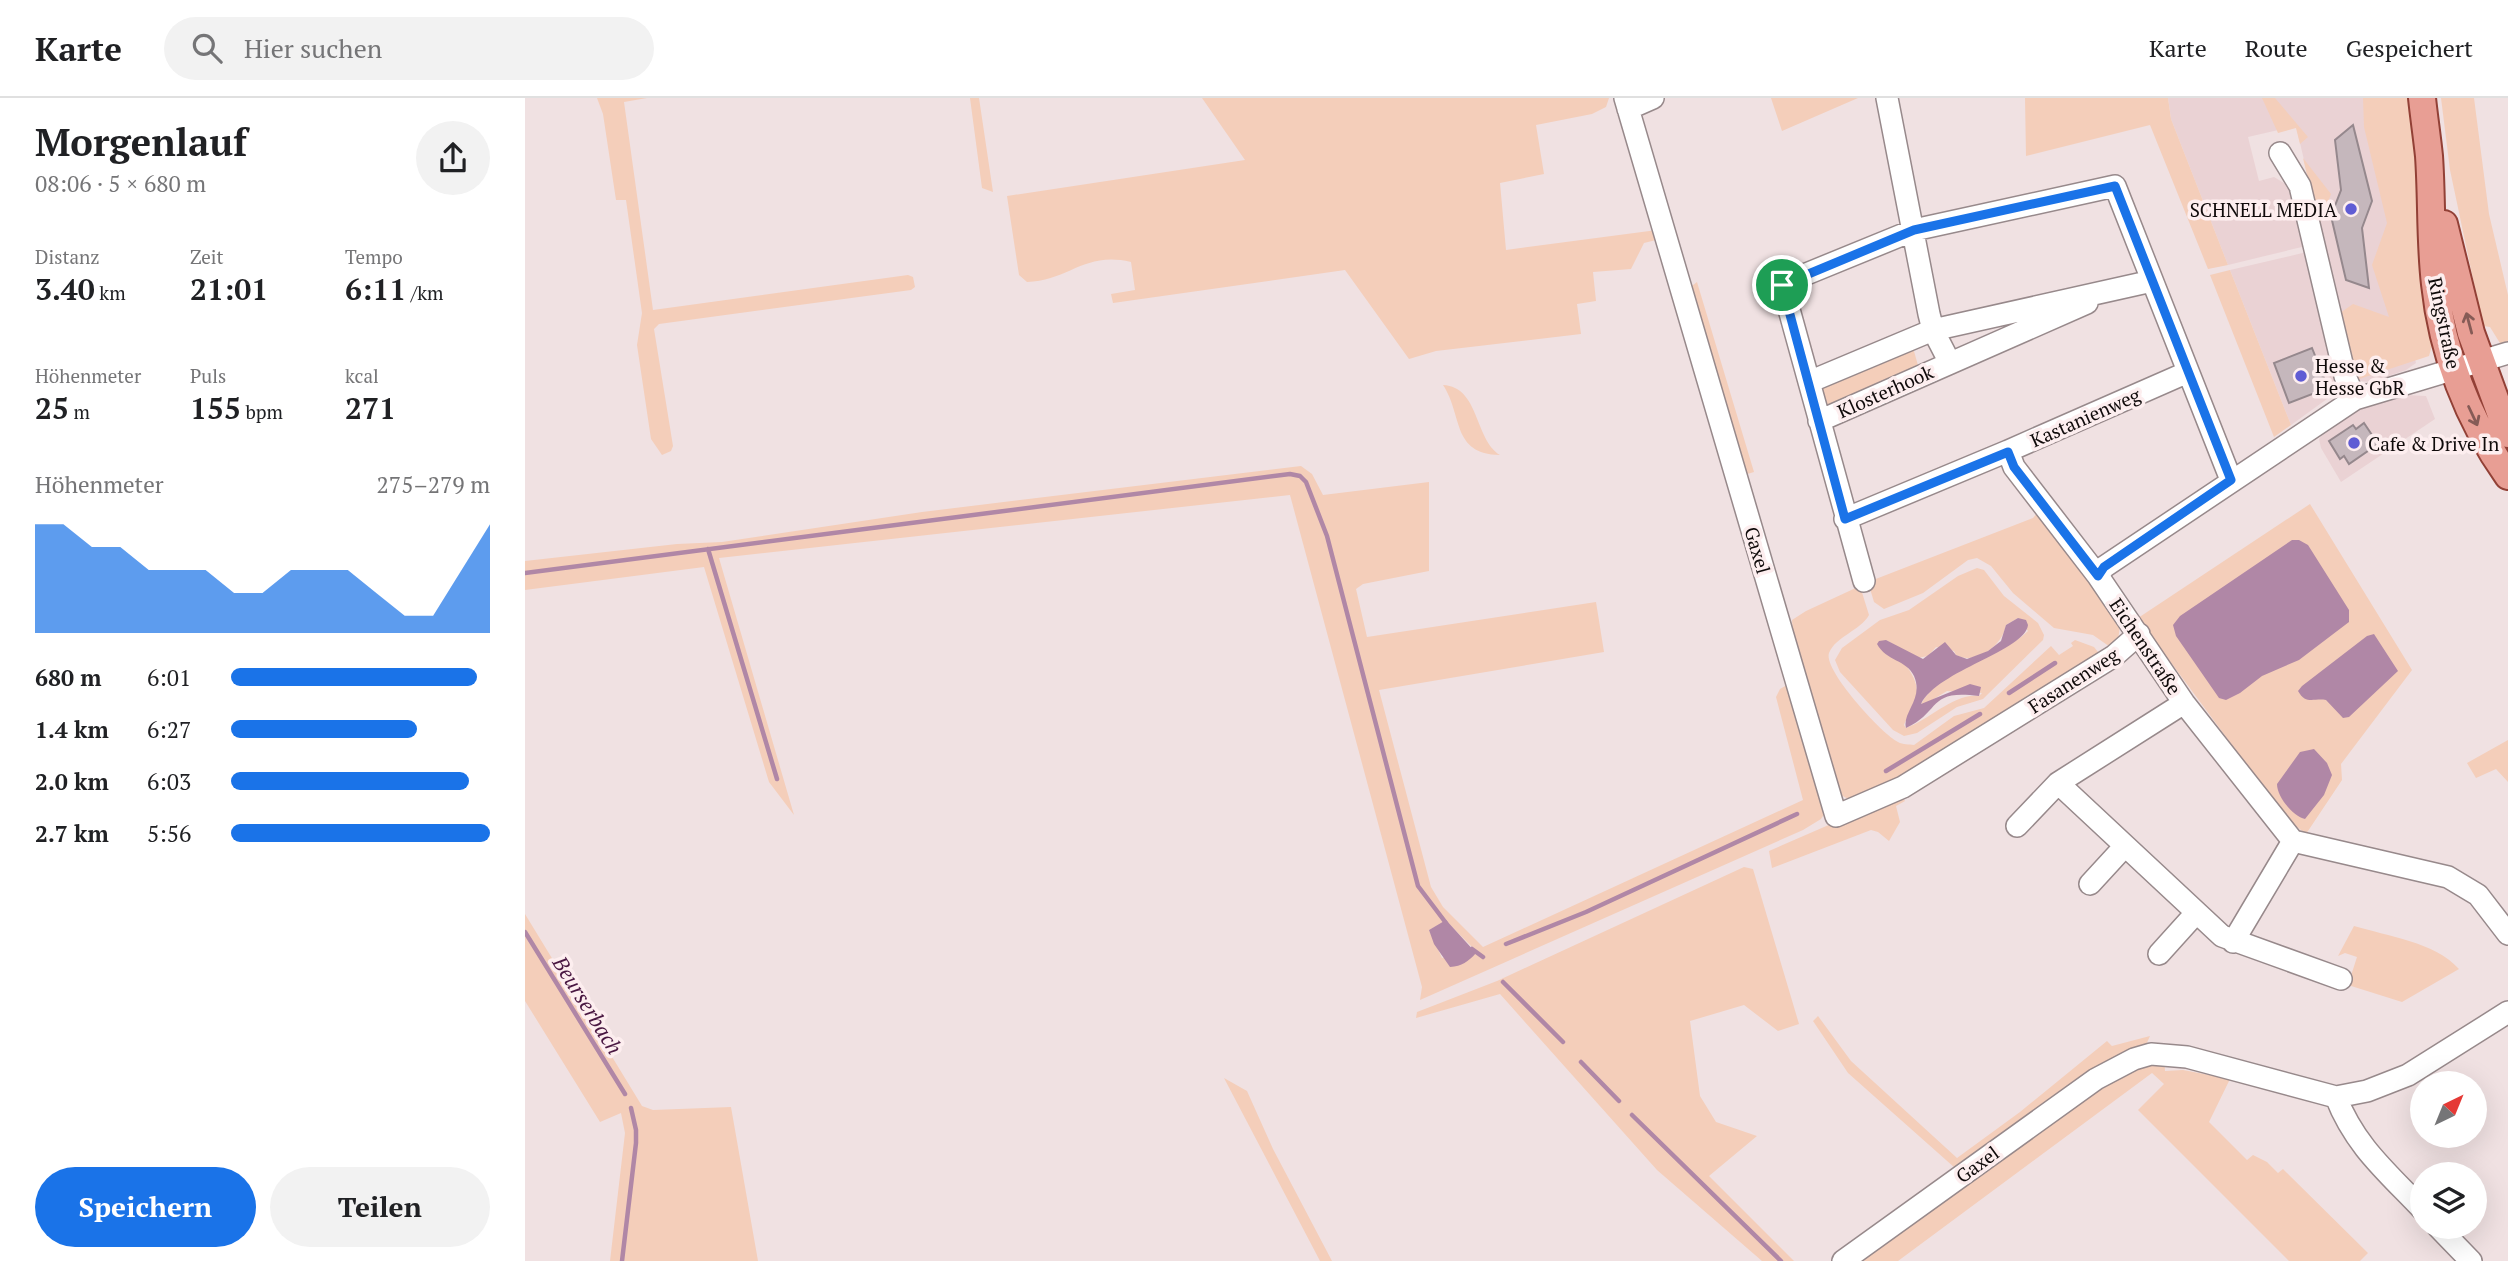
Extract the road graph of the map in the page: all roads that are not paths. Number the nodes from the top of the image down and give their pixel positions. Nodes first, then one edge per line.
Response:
1 (1653, 98) edge
2 (1887, 98) edge
3 (2422, 98) edge
4 (1626, 103) edge
5 (2280, 153) dead end
6 (2429, 158) junction
7 (1914, 230) junction
8 (2152, 281) junction
9 (2120, 287) junction
10 (1933, 330) junction
11 (2508, 353) edge
12 (2481, 361) junction
13 (1950, 363) junction
14 (2454, 369) junction
15 (2187, 372) junction
16 (1809, 382) junction
17 (2355, 399) junction
18 (1819, 421) junction
19 (2508, 434) edge
20 (2008, 452) junction
21 (2508, 476) edge
22 (2231, 480) junction
23 (1845, 519) junction
24 (2098, 576) junction
25 (1864, 581) dead end
26 (2139, 634) junction
27 (2184, 703) junction
28 (2005, 724) joint
29 (2058, 783) junction
30 (2017, 826) dead end
31 (2293, 841) junction
32 (2124, 846) junction
33 (2090, 884) dead end
34 (2196, 913) junction
35 (2508, 934) edge
36 (2233, 942) junction
37 (2159, 954) dead end
38 (2341, 979) dead end
39 (2508, 1012) edge
40 (2336, 1097) junction
41 (2410, 1196) edge
42 (2450, 1239) edge
43 (1843, 1261) edge
44 (2471, 1261) edge

1 - 4 street
2 - 7 street
3 - 6 main road, Ringstraße
4 - 28 street, Gaxel
5 - 17 street
12 -> 6 main road, Ringstraße
6 - 14 main road, Ringstraße
7 - 8 street
7 - 10 street
7 - 16 street, Klosterhook
8 - 9 street
8 - 15 street
9 - 10 street
9 - 13 street
10 - 13 street
10 - 16 street, Klosterhook
11 - 12 street
12 - 14 street
12 - 19 main road, Ringstraße
13 - 18 street, Klosterhook
14 - 17 street
14 -> 21 main road, Ringstraße
15 - 20 street, Kastanienweg
15 - 22 street
16 - 18 street, Klosterhook
17 - 22 street
18 - 23 street, Klosterhook
20 - 23 street
20 - 24 street, Kastanienweg
22 - 24 street
23 - 25 street, Klosterhook
24 - 26 street, Eichenstraße
26 - 27 street, Eichenstraße
26 - 28 street, Fasanenweg
27 - 29 street
27 - 31 street, Eichenstraße
29 - 30 street
29 - 32 street
31 - 35 street
31 - 36 street
32 - 33 street
32 - 34 street
34 - 36 street
34 - 37 street
36 - 38 street
39 - 40 street
40 - 41 street
40 - 43 street, Gaxel
42 - 44 street

